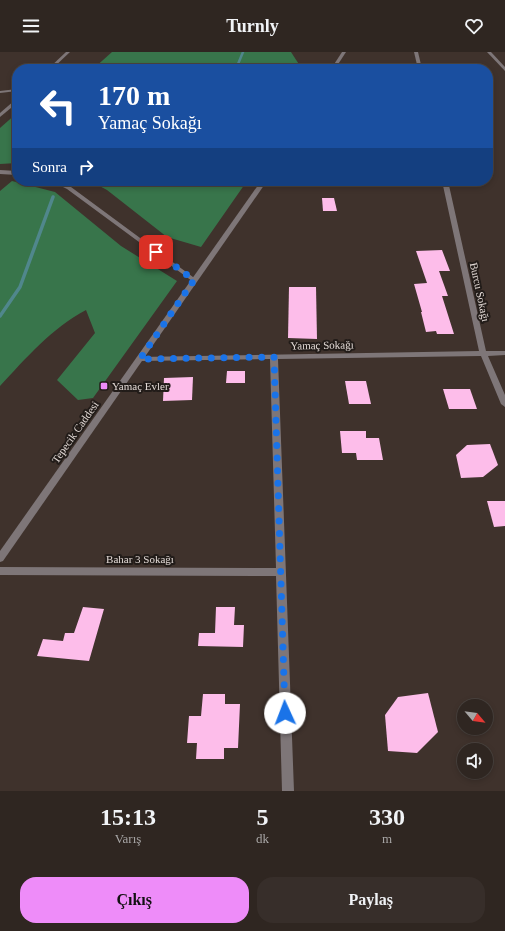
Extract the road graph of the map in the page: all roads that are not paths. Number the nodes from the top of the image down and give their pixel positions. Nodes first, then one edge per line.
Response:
1 (68, 52) edge
2 (344, 52) edge
3 (416, 52) edge
4 (489, 52) edge
5 (55, 64) edge
6 (336, 64) edge
7 (419, 64) edge
8 (505, 70) edge
9 (12, 91) edge
10 (0, 92) edge
11 (12, 105) edge
12 (0, 116) edge
13 (0, 172) edge
14 (12, 173) edge
15 (65, 186) edge
16 (260, 186) edge
17 (446, 186) edge
18 (194, 280) junction
19 (483, 353) junction
20 (505, 353) edge
21 (274, 357) junction
22 (140, 359) junction
23 (505, 404) edge
24 (0, 558) edge
25 (0, 571) edge
26 (280, 572) junction
27 (288, 791) edge

1 - 5 street
2 - 6 street
3 - 7 street
4 - 8 street
9 - 10 street
11 - 12 street
13 - 14 street
15 - 18 street
16 - 18 street, Tepecik Caddesi
17 - 19 street, Burcu Sokağı
18 - 22 street, Tepecik Caddesi
19 - 20 street, Yamaç Sokağı
19 - 21 street, Yamaç Sokağı
19 - 23 street, Burcu Sokağı
21 - 22 street, Yamaç Sokağı
21 - 26 street
22 - 24 street, Tepecik Caddesi
25 - 26 street, Bahar 3 Sokağı
26 - 27 street

